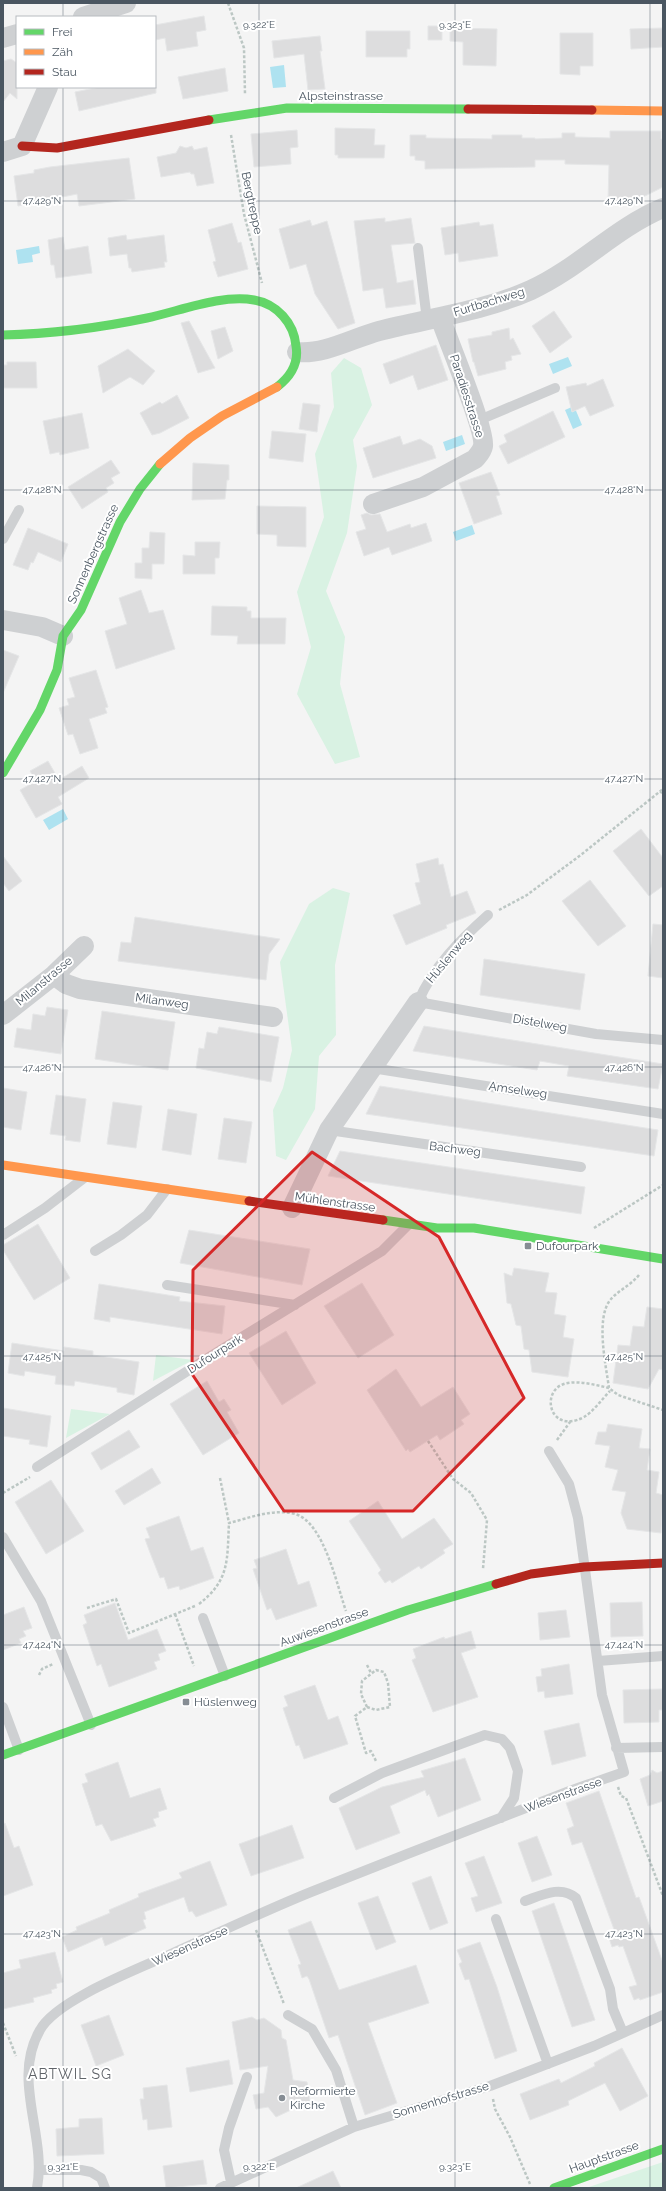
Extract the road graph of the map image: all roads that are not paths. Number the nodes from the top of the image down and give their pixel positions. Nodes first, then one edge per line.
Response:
1 (126, 3) edge
2 (87, 16) edge
3 (16, 34) edge
4 (3, 38) edge
5 (48, 88) edge
6 (663, 111) edge
7 (22, 146) junction
8 (3, 152) edge
9 (663, 208) edge
10 (418, 248) dead end
11 (433, 318) junction
12 (3, 335) edge
13 (297, 352) junction
14 (555, 388) dead end
15 (477, 421) junction
16 (373, 504) dead end
17 (19, 510) dead end
18 (3, 539) edge
19 (3, 620) edge
20 (63, 636) junction
21 (3, 773) edge
22 (488, 915) road end
23 (84, 946) dead end
24 (54, 976) junction
25 (418, 1002) junction
26 (3, 1016) edge
27 (273, 1017) dead end
28 (663, 1040) edge
29 (372, 1068) junction
30 (663, 1114) edge
31 (329, 1130) junction
32 (3, 1165) edge
33 (580, 1167) dead end
34 (85, 1177) junction
35 (167, 1189) junction
36 (292, 1208) junction
37 (409, 1224) junction
38 (3, 1234) edge
39 (94, 1251) dead end
40 (663, 1259) edge
41 (167, 1285) dead end
42 (295, 1305) junction
43 (549, 1450) dead end
44 (38, 1467) road end
45 (3, 1537) edge
46 (663, 1563) edge
47 (584, 1567) junction
48 (203, 1618) dead end
49 (663, 1656) edge
50 (598, 1661) junction
51 (225, 1676) junction
52 (3, 1707) edge
53 (91, 1725) junction
54 (663, 1747) edge
55 (616, 1748) junction
56 (19, 1750) junction
57 (3, 1755) edge
58 (334, 1798) dead end
59 (501, 1818) junction
60 (525, 1901) dead end
61 (496, 1919) dead end
62 (288, 2015) road end
63 (663, 2015) edge
64 (623, 2033) junction
65 (548, 2064) junction
66 (247, 2077) dead end
67 (354, 2127) junction
68 (663, 2149) edge
69 (41, 2170) junction
70 (231, 2182) junction
71 (37, 2188) edge
72 (104, 2188) edge
73 (220, 2188) edge
74 (554, 2188) edge

1 - 2 street
3 - 4 street
5 - 7 street
6 - 7 street, Alpsteinstrasse
7 - 8 street
9 - 11 street, Furtbachweg
10 - 11 lane
11 - 13 street, Furtbachweg
11 - 15 street, Paradiesstrasse
12 - 13 street, Sonnenbergstrasse
13 - 20 street, Sonnenbergstrasse
14 - 15 lane
15 - 16 street, Paradiesstrasse
17 - 18 lane
19 - 20 street
20 - 21 street, Sonnenbergstrasse
22 - 25 lane, Hüslenweg
23 - 24 street, Milanstrasse
24 - 26 street, Milanstrasse
24 - 27 street, Milanweg
25 - 28 lane, Distelweg
25 - 29 street, Hüslenweg
29 - 30 lane, Amselweg
29 - 31 street, Hüslenweg
31 - 33 lane, Bachweg
31 - 36 street, Hüslenweg
32 - 34 street, Mühlenstrasse
34 - 35 street, Mühlenstrasse
34 - 38 lane
35 - 36 street, Mühlenstrasse
35 - 39 lane
36 - 37 street, Mühlenstrasse
37 - 40 street, Mühlenstrasse
37 - 42 lane, Dufourpark
41 - 42 lane
42 - 44 lane, Dufourpark
43 - 47 lane
45 - 53 lane
46 - 47 street, Auwiesenstrasse
47 - 50 lane
47 - 51 street, Auwiesenstrasse
48 - 51 lane
49 - 50 lane
50 - 55 lane
51 - 53 street, Auwiesenstrasse
52 - 56 lane
53 - 56 street, Auwiesenstrasse
54 - 55 lane
55 - 59 lane, Wiesenstrasse
56 - 57 street, Auwiesenstrasse
58 - 59 lane, Wiesenstrasse
59 - 69 lane, Wiesenstrasse
60 - 64 lane
61 - 65 lane
62 - 67 lane
63 - 64 lane, Sonnenhofstrasse
64 - 65 lane, Sonnenhofstrasse
65 - 67 lane, Sonnenhofstrasse
66 - 70 lane
67 - 70 lane, Sonnenhofstrasse
68 - 74 street, Hauptstrasse
69 - 71 lane, Wiesenstrasse
69 - 72 lane
70 - 73 lane, Sonnenhofstrasse

